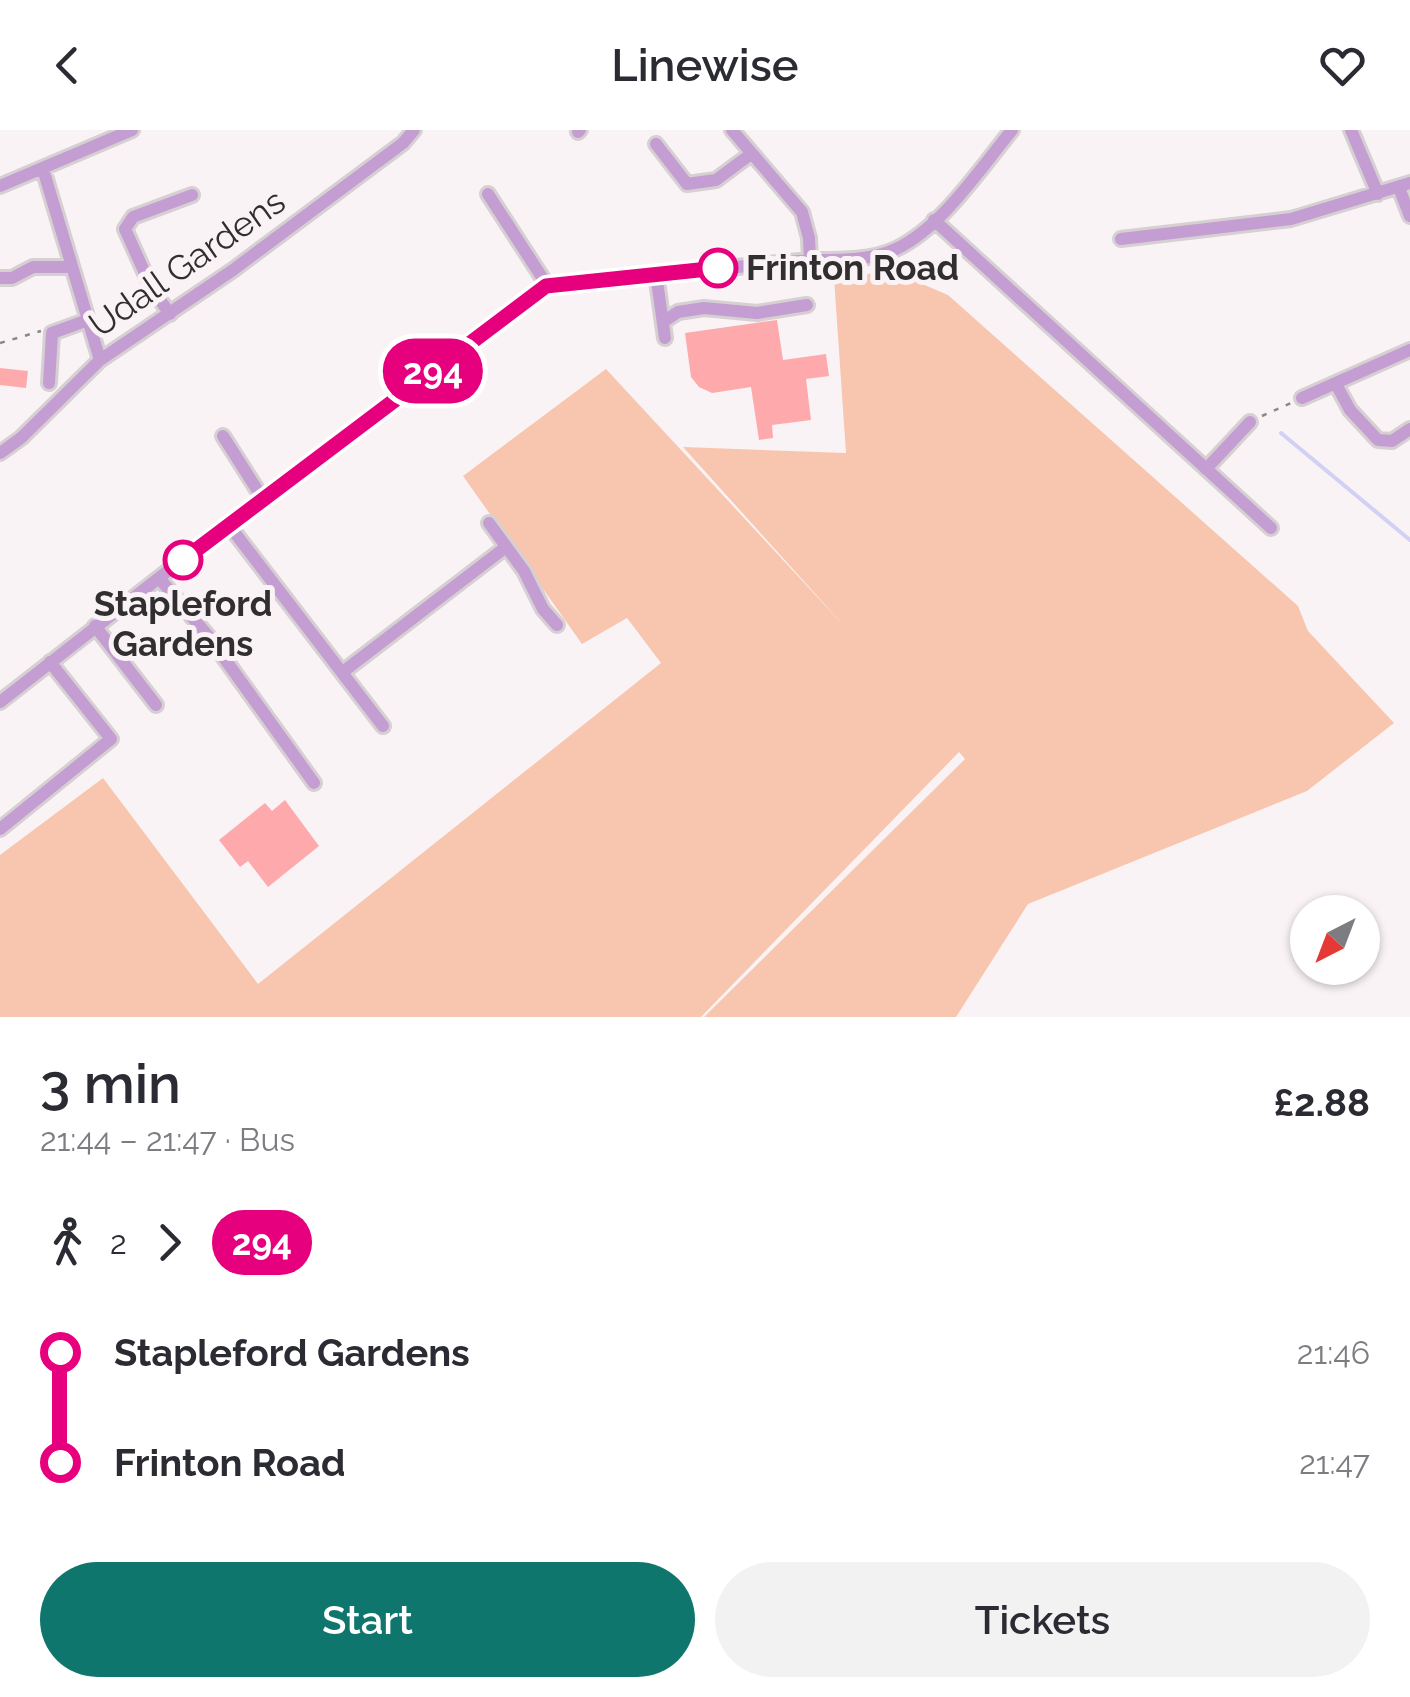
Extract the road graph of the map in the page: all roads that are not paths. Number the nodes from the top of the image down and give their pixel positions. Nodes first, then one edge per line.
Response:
1 (132, 130) edge
2 (414, 130) edge
3 (732, 130) edge
4 (1012, 130) edge
5 (1351, 130) edge
6 (656, 144) dead end
7 (751, 154) junction
8 (43, 169) junction
9 (0, 186) edge
10 (1404, 186) edge
11 (488, 194) dead end
12 (1378, 194) junction
13 (192, 195) dead end
14 (1410, 216) edge
15 (934, 220) junction
16 (1121, 240) dead end
17 (810, 260) junction
18 (72, 267) junction
19 (656, 274) junction
20 (0, 278) edge
21 (546, 286) junction
22 (807, 305) dead end
23 (170, 314) junction
24 (88, 320) junction
25 (663, 322) junction
26 (665, 338) dead end
27 (1410, 350) edge
28 (100, 360) junction
29 (48, 383) dead end
30 (1336, 384) junction
31 (1302, 398) road end
32 (1250, 422) road end
33 (1410, 429) edge
34 (223, 436) dead end
35 (0, 453) edge
36 (1206, 469) junction
37 (263, 499) junction
38 (489, 523) dead end
39 (228, 524) junction
40 (1272, 528) dead end
41 (506, 547) junction
42 (159, 578) junction
43 (556, 625) dead end
44 (96, 626) junction
45 (50, 662) junction
46 (344, 671) junction
47 (3, 693) edge
48 (156, 705) dead end
49 (384, 726) dead end
50 (314, 783) dead end
51 (0, 829) edge

1 - 8 street
2 - 23 street, Udall Gardens
3 - 7 street
4 - 15 street
5 - 12 street
6 - 7 street
7 - 17 street
8 - 9 street
8 - 18 street
10 - 12 street
10 - 14 street
11 - 21 street
12 - 16 street
13 - 23 street
15 - 17 street
15 - 36 street
17 - 19 street
18 - 20 street
18 - 24 street
19 - 21 street
19 - 25 street
21 - 37 street
22 - 25 street
23 - 28 street, Udall Gardens
24 - 28 street
24 - 29 street
25 - 26 street
27 - 30 street
28 - 35 street, Udall Gardens
30 - 31 street
30 - 33 street
32 - 36 street
34 - 37 street
36 - 40 street
37 - 39 street
38 - 41 street
39 - 42 street
39 - 46 street
41 - 43 street
41 - 46 street
42 - 44 street
42 - 50 street
44 - 45 street
44 - 48 street
45 - 47 street
45 - 51 street
46 - 49 street

